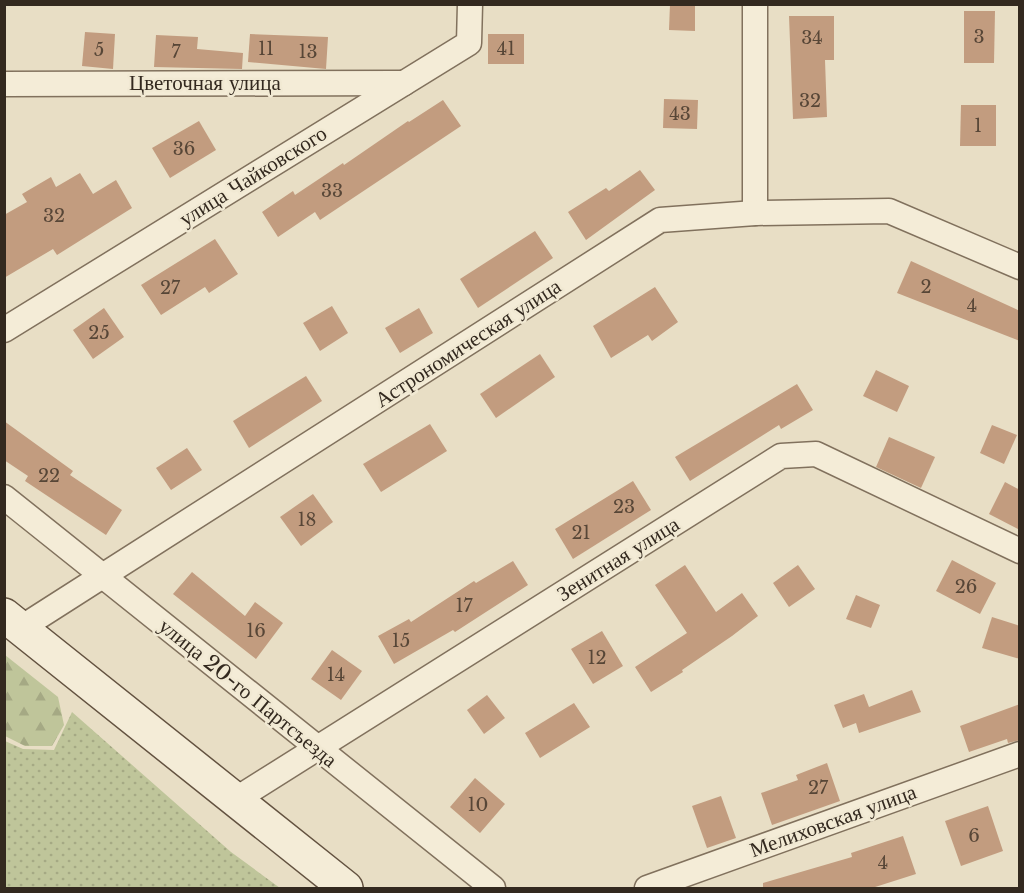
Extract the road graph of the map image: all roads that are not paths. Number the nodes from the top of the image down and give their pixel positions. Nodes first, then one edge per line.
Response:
1 (470, 4) edge
2 (755, 4) edge
3 (405, 83) junction
4 (4, 84) edge
5 (755, 213) junction
6 (1020, 267) edge
7 (4, 330) edge
8 (4, 497) edge
9 (1020, 552) edge
10 (103, 576) junction
11 (13, 621) edge
12 (317, 748) junction
13 (1020, 754) edge
14 (235, 800) junction
15 (346, 888) edge
16 (493, 888) edge
17 (647, 888) edge

1 - 3 street, улица Чайковского
2 - 5 street
3 - 4 street, Цветочная улица
3 - 7 street, улица Чайковского
5 - 6 street, Астрономическая улица
5 - 10 street, Астрономическая улица
8 - 10 street, улица 20-го Партсъезда
9 - 12 street, Зенитная улица
10 - 11 street, Астрономическая улица
10 - 12 street, улица 20-го Партсъезда
11 - 14 main road
12 - 14 street, Зенитная улица
12 - 16 street, улица 20-го Партсъезда
13 - 17 street, Мелиховская улица
14 - 15 main road

